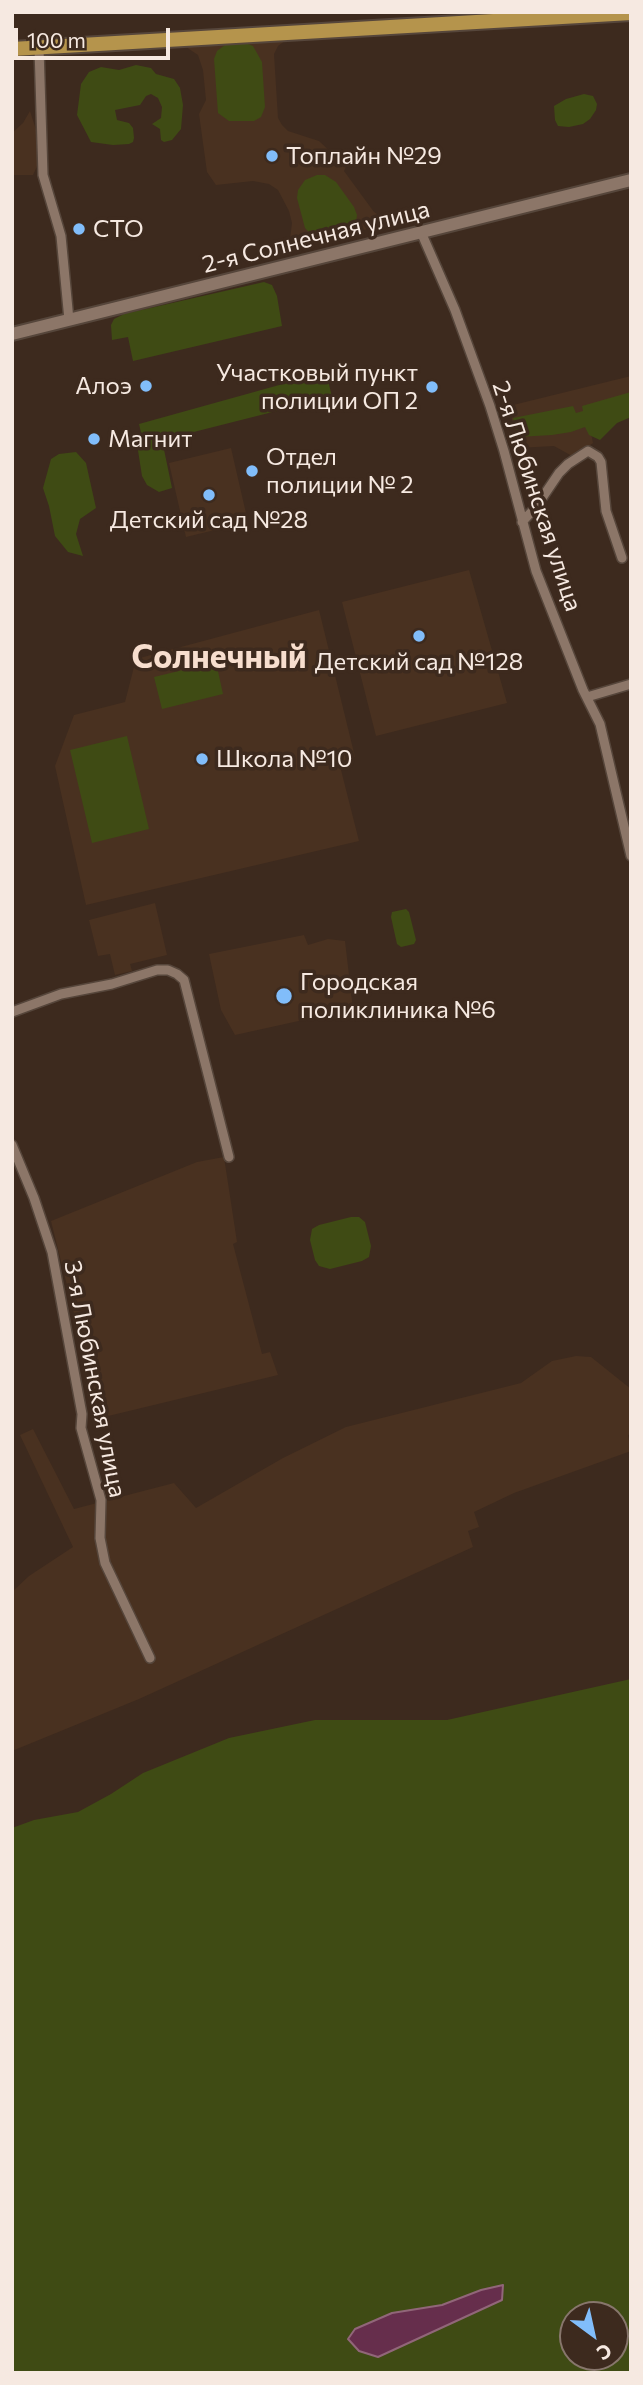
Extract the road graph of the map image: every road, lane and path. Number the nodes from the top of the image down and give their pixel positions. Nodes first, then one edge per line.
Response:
1 (585, 13) edge
2 (631, 13) edge
3 (39, 48) junction
4 (12, 50) edge
5 (631, 180) edge
6 (421, 232) junction
7 (69, 320) junction
8 (12, 334) edge
9 (522, 522) junction
10 (622, 558) dead end
11 (631, 684) edge
12 (587, 697) junction
13 (631, 856) edge
14 (12, 1012) edge
15 (12, 1145) edge
16 (229, 1157) dead end
17 (150, 1658) dead end

1 - 2 main road
1 - 3 main road
3 - 4 main road
3 - 7 street
5 - 6 main road, 2-я Солнечная улица
6 - 7 main road, 2-я Солнечная улица
6 - 9 street, 2-я Любинская улица
7 - 8 main road, 2-я Солнечная улица
9 - 10 street
9 - 12 street, 2-я Любинская улица
11 - 12 street
12 - 13 street, 2-я Любинская улица
14 - 16 street
15 - 17 street, 3-я Любинская улица

